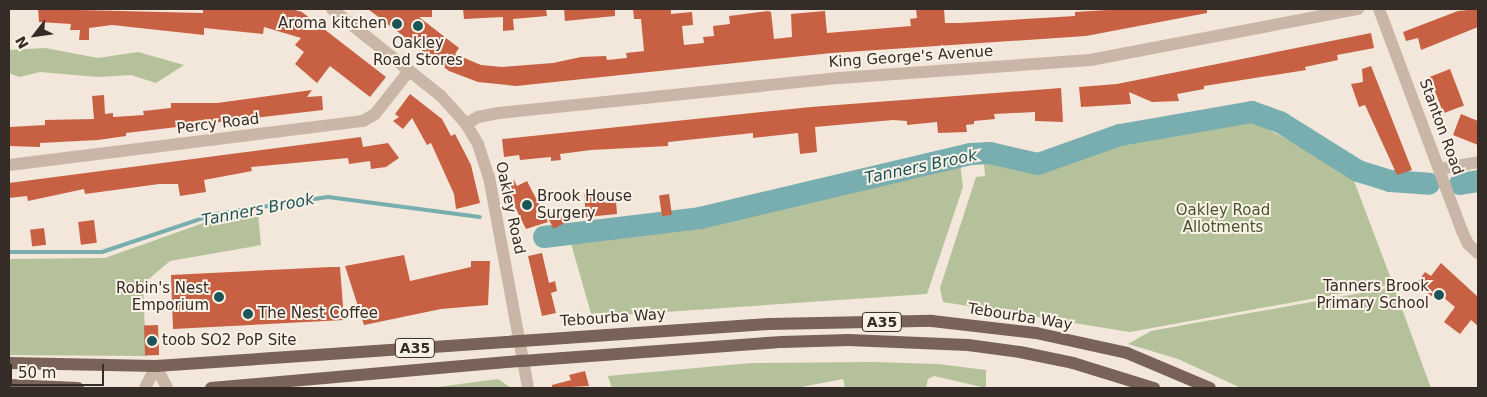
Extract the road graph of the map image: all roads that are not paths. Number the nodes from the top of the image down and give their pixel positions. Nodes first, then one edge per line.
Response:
1 (332, 9) edge
2 (1358, 9) edge
3 (1379, 9) edge
4 (409, 71) junction
5 (466, 124) junction
6 (1478, 162) edge
7 (9, 164) edge
8 (1439, 169) junction
9 (1478, 253) edge
10 (517, 340) junction
11 (522, 361) junction
12 (9, 363) edge
13 (156, 366) junction
14 (9, 385) edge
15 (78, 388) edge
16 (146, 388) edge
17 (167, 388) edge
18 (211, 388) edge
19 (528, 388) edge
20 (1154, 388) edge
21 (1210, 388) edge

1 - 4 street, Oakley Road
2 - 5 street, King George's Avenue
3 - 8 street, Stanton Road
4 - 5 street, Oakley Road
4 - 7 street, Percy Road
5 - 10 street, Oakley Road
6 - 8 street
8 - 9 street, Stanton Road
10 - 11 street, Oakley Road
10 - 13 main road, Tebourba Way / A35
10 - 21 main road, Tebourba Way / A35
11 - 18 main road, A35
11 - 19 street, Oakley Road
11 - 20 main road, A35
12 - 13 main road, Tebourba Way / A35
13 - 16 street
13 - 17 street
14 - 15 main road

